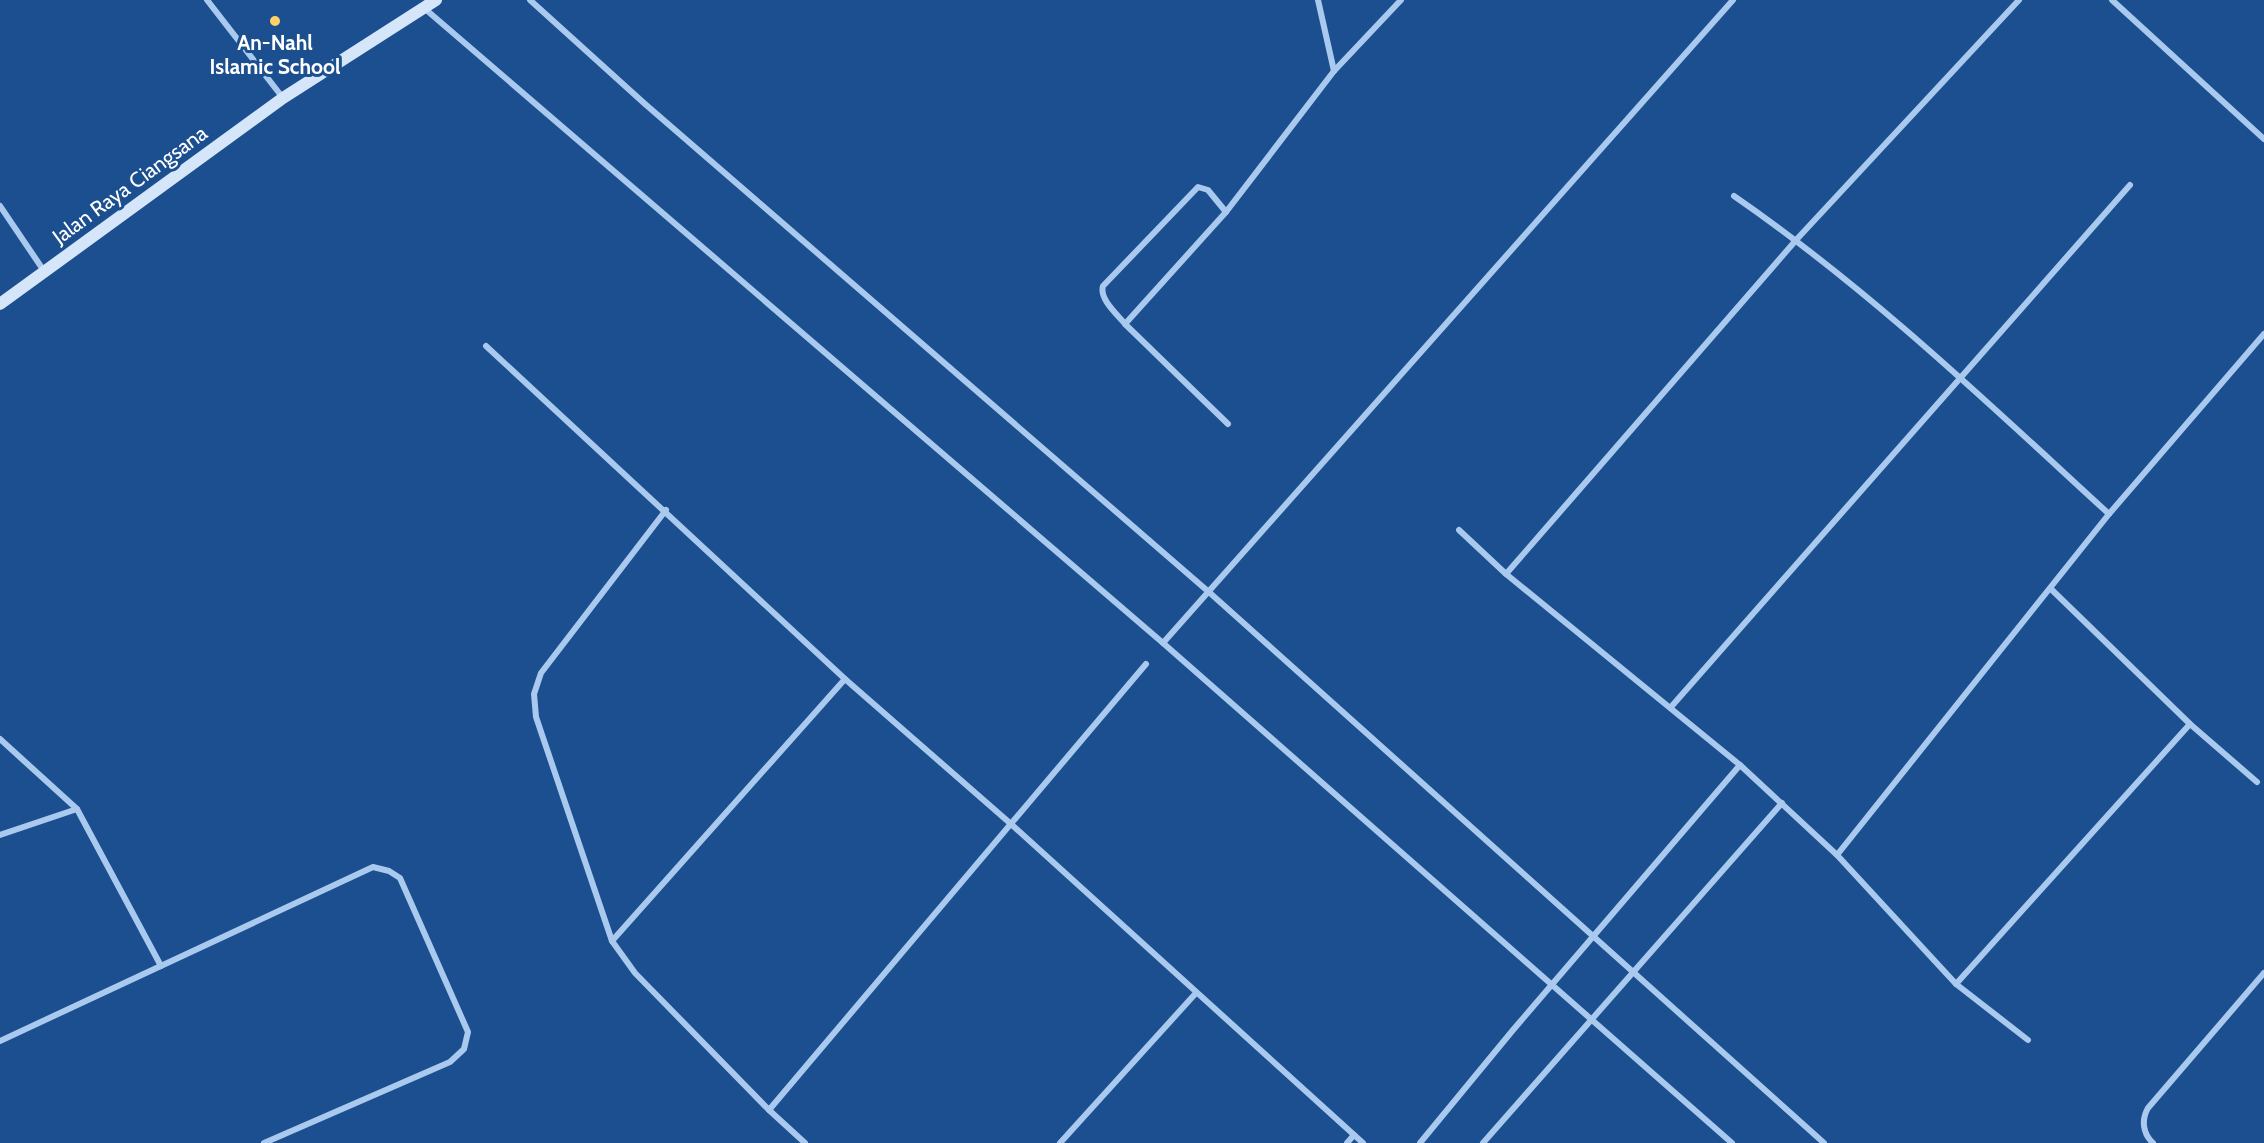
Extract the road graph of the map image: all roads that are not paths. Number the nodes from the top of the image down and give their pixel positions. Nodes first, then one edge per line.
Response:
1 (207, 0) edge
2 (436, 0) edge
3 (530, 0) edge
4 (1318, 0) edge
5 (1401, 0) edge
6 (1733, 0) edge
7 (2019, 0) edge
8 (2112, 0) edge
9 (424, 8) junction
10 (1334, 71) junction
11 (283, 98) junction
12 (2264, 139) edge
13 (2130, 185) dead end
14 (1734, 196) dead end
15 (0, 206) edge
16 (1226, 212) junction
17 (1797, 239) junction
18 (44, 271) junction
19 (0, 304) edge
20 (1125, 324) junction
21 (2264, 334) edge
22 (486, 346) dead end
23 (1962, 379) junction
24 (1228, 424) dead end
25 (666, 510) junction
26 (2109, 514) junction
27 (1459, 531) dead end
28 (1506, 573) junction
29 (2050, 589) junction
30 (1210, 593) junction
31 (1163, 643) junction
32 (1146, 664) dead end
33 (845, 679) junction
34 (1671, 707) junction
35 (2190, 724) junction
36 (0, 739) edge
37 (1740, 765) junction
38 (2257, 782) dead end
39 (1782, 804) junction
40 (77, 809) junction
41 (1011, 824) junction
42 (0, 835) edge
43 (1837, 855) junction
44 (1594, 934) junction
45 (612, 941) junction
46 (161, 966) junction
47 (1634, 970) junction
48 (2264, 973) edge
49 (1552, 984) junction
50 (1956, 984) junction
51 (1196, 993) junction
52 (1591, 1020) junction
53 (2028, 1040) dead end
54 (0, 1041) edge
55 (769, 1110) junction
56 (1354, 1136) junction
57 (264, 1143) edge
58 (805, 1143) edge
59 (1059, 1143) edge
60 (1347, 1143) edge
61 (1364, 1143) edge
62 (1420, 1143) edge
63 (1483, 1143) edge
64 (1732, 1143) edge
65 (1824, 1143) edge
66 (2153, 1143) edge

1 - 11 street
2 - 9 main road, Jalan Raya Ciangsana
3 - 30 street
4 - 10 street
5 - 10 street
6 - 30 street
7 - 17 street
8 - 12 street
9 - 11 main road, Jalan Raya Ciangsana
9 - 31 street
10 - 16 street
11 - 18 main road, Jalan Raya Ciangsana
13 - 23 street
14 - 17 street
15 - 18 street
16 - 20 street
16 - 20 street
17 - 23 street
17 - 28 street
18 - 19 main road, Jalan Raya Ciangsana
20 - 24 street
21 - 26 street
22 - 25 street
23 - 26 street
23 - 34 street
25 - 33 street
25 - 45 street
26 - 29 street
27 - 28 street
28 - 34 street
29 - 35 street
29 - 43 street
30 - 31 street
30 - 44 street
31 - 49 street
32 - 41 street
33 - 41 street
33 - 45 street
34 - 37 street
35 - 38 street
35 - 50 street
36 - 40 street
37 - 39 street
37 - 44 street
39 - 43 street
39 - 47 street
40 - 42 street
40 - 46 street
41 - 51 street
41 - 55 street
43 - 50 street
44 - 47 street
44 - 49 street
45 - 55 street
46 - 54 street
46 - 57 street
47 - 52 street
47 - 65 street
48 - 66 street
49 - 52 street
49 - 62 street
50 - 53 street
51 - 56 street
51 - 59 street
52 - 63 street
52 - 64 street
55 - 58 street
56 - 60 street
56 - 61 street

